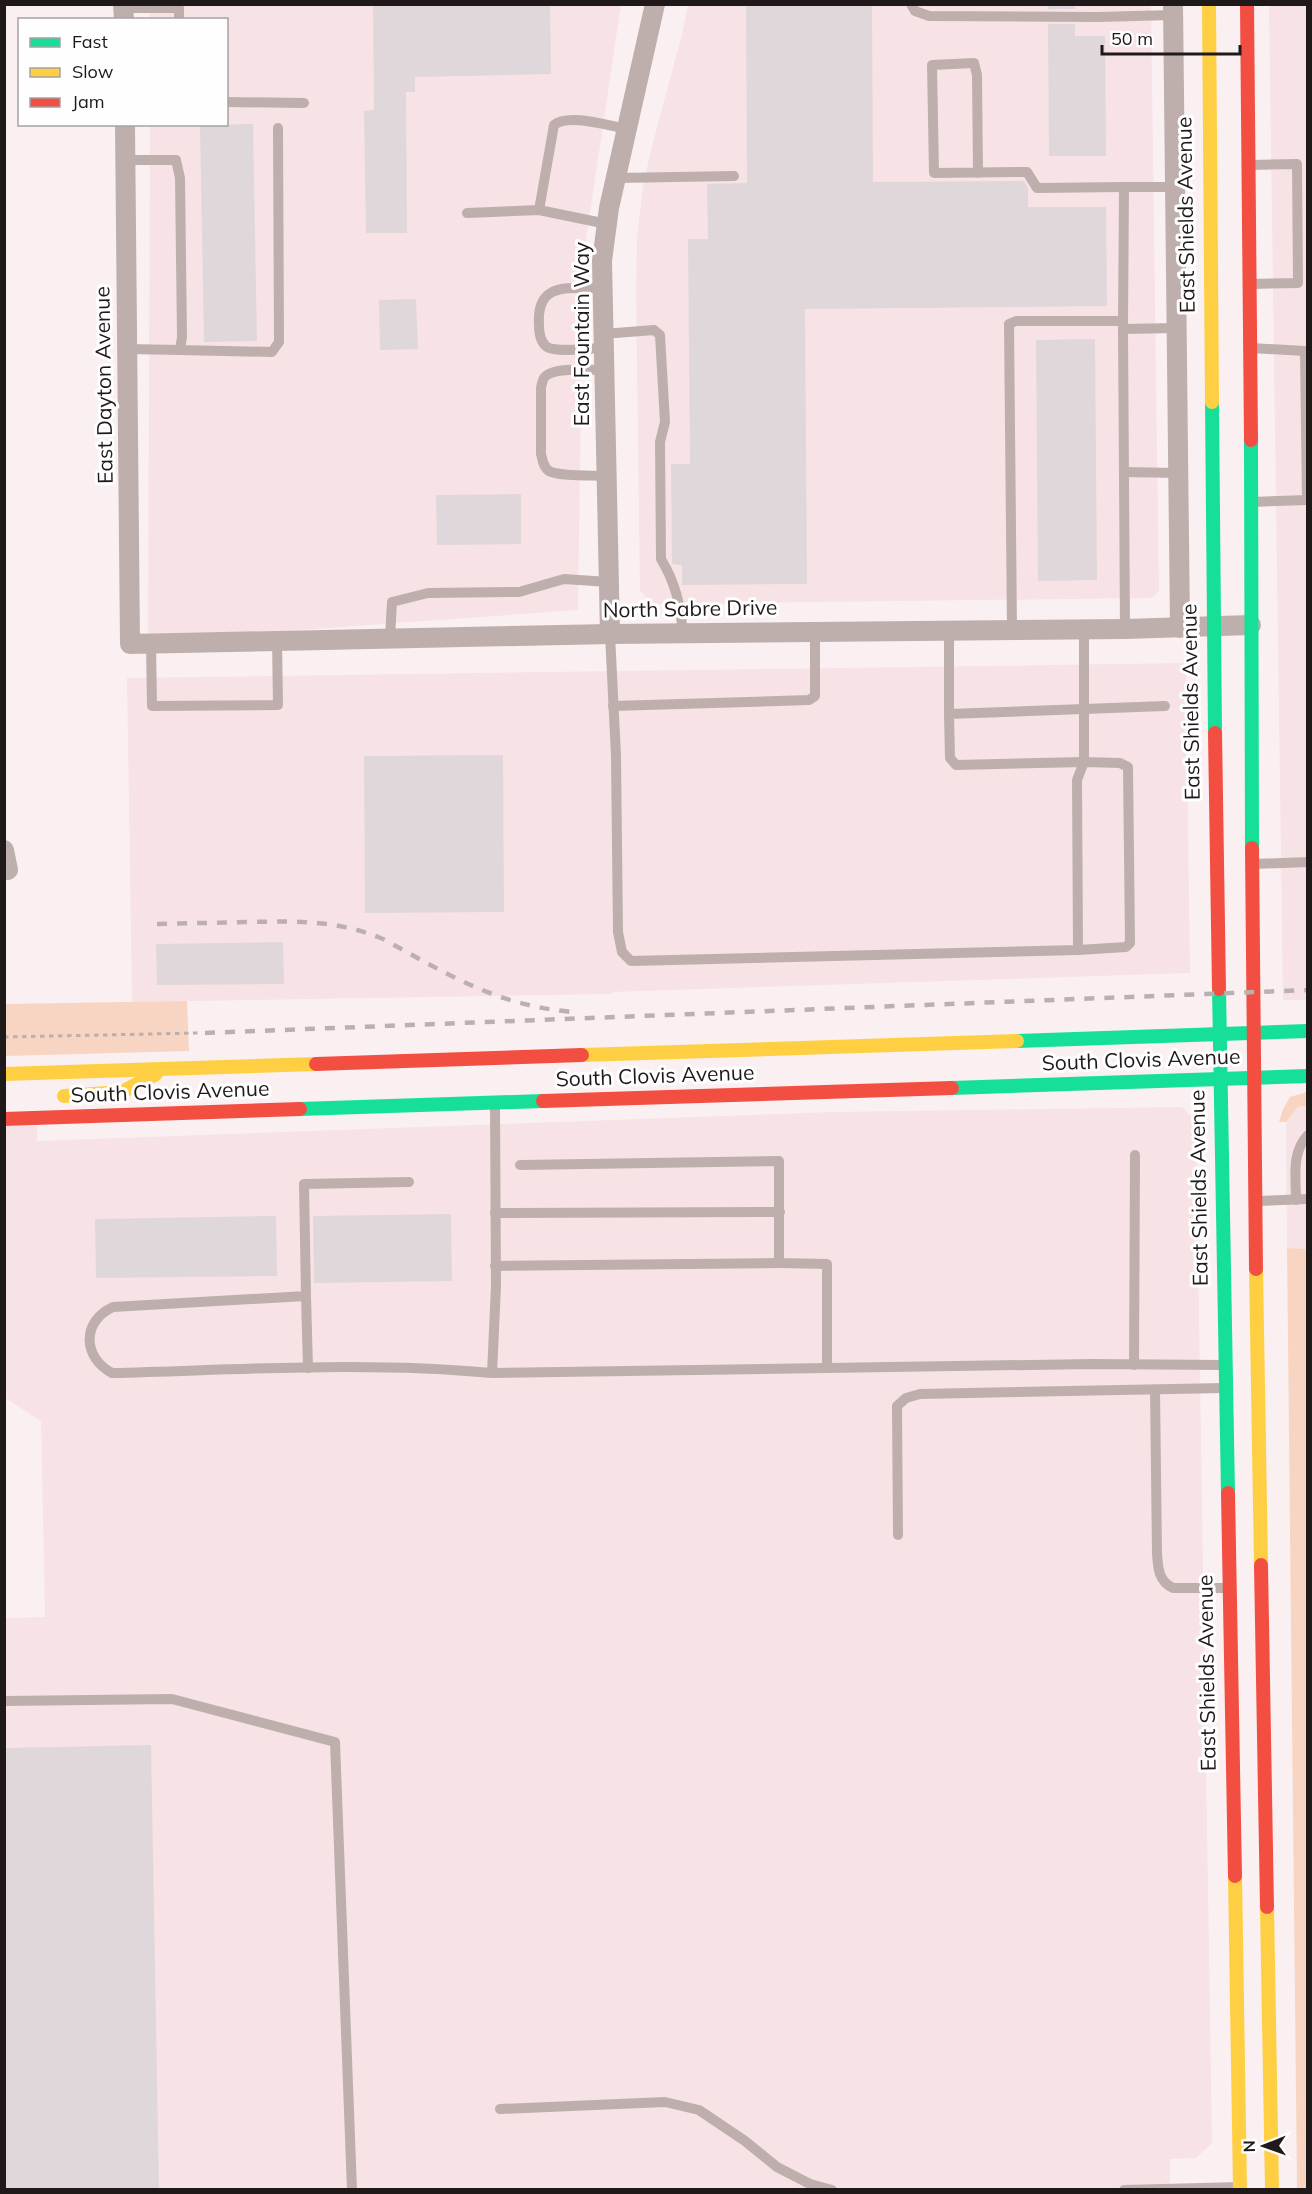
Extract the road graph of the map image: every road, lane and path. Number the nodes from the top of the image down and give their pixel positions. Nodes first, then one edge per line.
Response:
1 (655, 4) edge
2 (911, 4) edge
3 (1209, 4) edge
4 (1247, 4) edge
5 (1173, 10) edge
6 (124, 11) edge
7 (179, 18) edge
8 (228, 102) edge
9 (304, 103) dead end
10 (125, 126) edge
11 (278, 128) dead end
12 (627, 129) junction
13 (125, 160) junction
14 (1248, 165) junction
15 (978, 173) junction
16 (734, 176) dead end
17 (616, 178) junction
18 (1124, 187) junction
19 (1175, 187) junction
20 (539, 210) junction
21 (467, 213) dead end
22 (607, 224) junction
23 (1250, 284) junction
24 (602, 288) junction
25 (1123, 325) junction
26 (1177, 328) junction
27 (603, 341) junction
28 (1250, 348) junction
29 (127, 349) junction
30 (180, 350) junction
31 (604, 370) junction
32 (1124, 472) junction
33 (1178, 473) junction
34 (607, 476) junction
35 (1251, 502) junction
36 (609, 582) junction
37 (1251, 625) junction
38 (1214, 627) junction
39 (1180, 628) junction
40 (1084, 629) junction
41 (1125, 629) junction
42 (949, 630) junction
43 (1012, 630) junction
44 (815, 632) junction
45 (683, 633) junction
46 (610, 634) junction
47 (390, 638) junction
48 (277, 641) junction
49 (130, 644) joint
50 (151, 644) junction
51 (613, 706) junction
52 (1165, 706) dead end
53 (1084, 708) junction
54 (949, 714) junction
55 (1084, 762) junction
56 (4, 850) edge
57 (1308, 862) edge
58 (1253, 864) junction
59 (6, 870) edge
60 (1078, 950) junction
61 (1308, 1031) edge
62 (199, 1033) dead end
63 (1253, 1033) junction
64 (1220, 1034) junction
65 (4, 1037) edge
66 (168, 1068) junction
67 (4, 1074) edge
68 (1308, 1076) edge
69 (1221, 1078) junction
70 (1253, 1078) junction
71 (51, 1096) dead end
72 (495, 1102) junction
73 (4, 1119) edge
74 (1308, 1135) edge
75 (1135, 1155) dead end
76 (520, 1165) dead end
77 (409, 1182) dead end
78 (1302, 1200) edge
79 (1256, 1201) junction
80 (780, 1212) junction
81 (495, 1213) junction
82 (779, 1263) junction
83 (495, 1266) junction
84 (306, 1296) junction
85 (1134, 1365) junction
86 (1227, 1365) junction
87 (308, 1368) junction
88 (827, 1368) junction
89 (492, 1373) junction
90 (1227, 1388) junction
91 (1155, 1390) junction
92 (1239, 1398) dead end
93 (898, 1535) dead end
94 (1246, 1541) dead end
95 (1230, 1588) junction
96 (1264, 1620) junction
97 (4, 1701) edge
98 (501, 2109) dead end
99 (1256, 2187) edge
100 (352, 2190) edge
101 (832, 2190) edge
102 (1124, 2190) edge

1 - 12 street, East Fountain Way
2 - 5 lane
3 - 38 main road, East Shields Avenue
4 - 14 main road
5 - 19 street, East Shields Avenue
6 - 7 lane
8 - 9 lane
10 - 13 street, East Dayton Avenue
11 - 30 lane
12 - 17 street, East Fountain Way
12 - 20 lane
13 - 29 street, East Dayton Avenue
13 - 30 lane
14 - 23 main road
14 - 23 lane
15 - 15 lane
15 - 18 lane
16 - 17 lane
17 - 22 street, East Fountain Way
18 - 19 lane
18 - 25 lane
19 - 26 street, East Shields Avenue
20 - 21 lane
20 - 22 lane
22 - 24 street, East Fountain Way
23 - 28 main road
24 - 27 street, East Fountain Way
24 - 27 lane
25 - 26 lane
25 - 32 lane
25 - 43 lane
26 - 33 street, East Shields Avenue
27 - 31 street, East Fountain Way
27 - 45 lane
28 - 35 main road
28 - 35 lane
29 - 30 lane
29 - 49 street, East Dayton Avenue
31 - 34 street, East Fountain Way
31 - 34 lane
32 - 33 lane
32 - 41 lane
33 - 39 street, East Shields Avenue
34 - 36 street, East Fountain Way
35 - 37 main road
36 - 46 street, East Fountain Way
36 - 47 lane
37 - 38 street, North Sabre Drive
37 - 58 main road
38 - 39 street, North Sabre Drive
38 - 64 main road, East Shields Avenue
39 - 41 street, North Sabre Drive
40 - 41 street, North Sabre Drive
40 - 43 street, North Sabre Drive
40 - 53 lane
42 - 43 street, North Sabre Drive
42 - 44 street, North Sabre Drive
42 - 54 lane
44 - 45 street, North Sabre Drive
44 - 51 lane
45 - 46 street, North Sabre Drive
46 - 47 street, North Sabre Drive
46 - 51 lane
47 - 48 street, North Sabre Drive
48 - 50 street, North Sabre Drive
48 - 50 lane
49 - 50 street, North Sabre Drive
51 - 60 lane
52 - 53 lane
53 - 54 lane
53 - 55 lane
54 - 55 lane
55 - 60 lane
55 - 60 lane
56 - 59 street
57 - 58 lane
58 - 63 main road
61 - 63 main road, South Clovis Avenue
62 - 65 path
63 - 64 main road, South Clovis Avenue
63 - 70 main road
64 - 66 main road, South Clovis Avenue
64 - 69 main road, East Shields Avenue
66 - 67 main road, South Clovis Avenue
66 - 71 main road
68 - 70 main road, South Clovis Avenue
69 - 70 main road, South Clovis Avenue
69 - 72 main road, South Clovis Avenue
69 - 86 main road, East Shields Avenue
70 - 79 main road
72 - 73 main road, South Clovis Avenue
72 - 81 lane
74 - 78 lane
75 - 85 lane
76 - 80 lane
77 - 84 lane
78 - 79 lane
79 - 96 main road
80 - 81 lane
80 - 82 lane
81 - 83 lane
82 - 83 lane
82 - 88 lane
83 - 89 lane
84 - 87 lane
84 - 87 lane
85 - 86 lane
85 - 88 lane
86 - 90 main road, East Shields Avenue
87 - 89 lane
88 - 89 lane
90 - 91 lane
90 - 92 main road
90 - 95 main road, East Shields Avenue
91 - 93 lane
91 - 95 lane
94 - 96 main road
95 - 99 main road, East Shields Avenue
96 - 99 main road
97 - 100 lane
98 - 101 lane
99 - 102 lane

